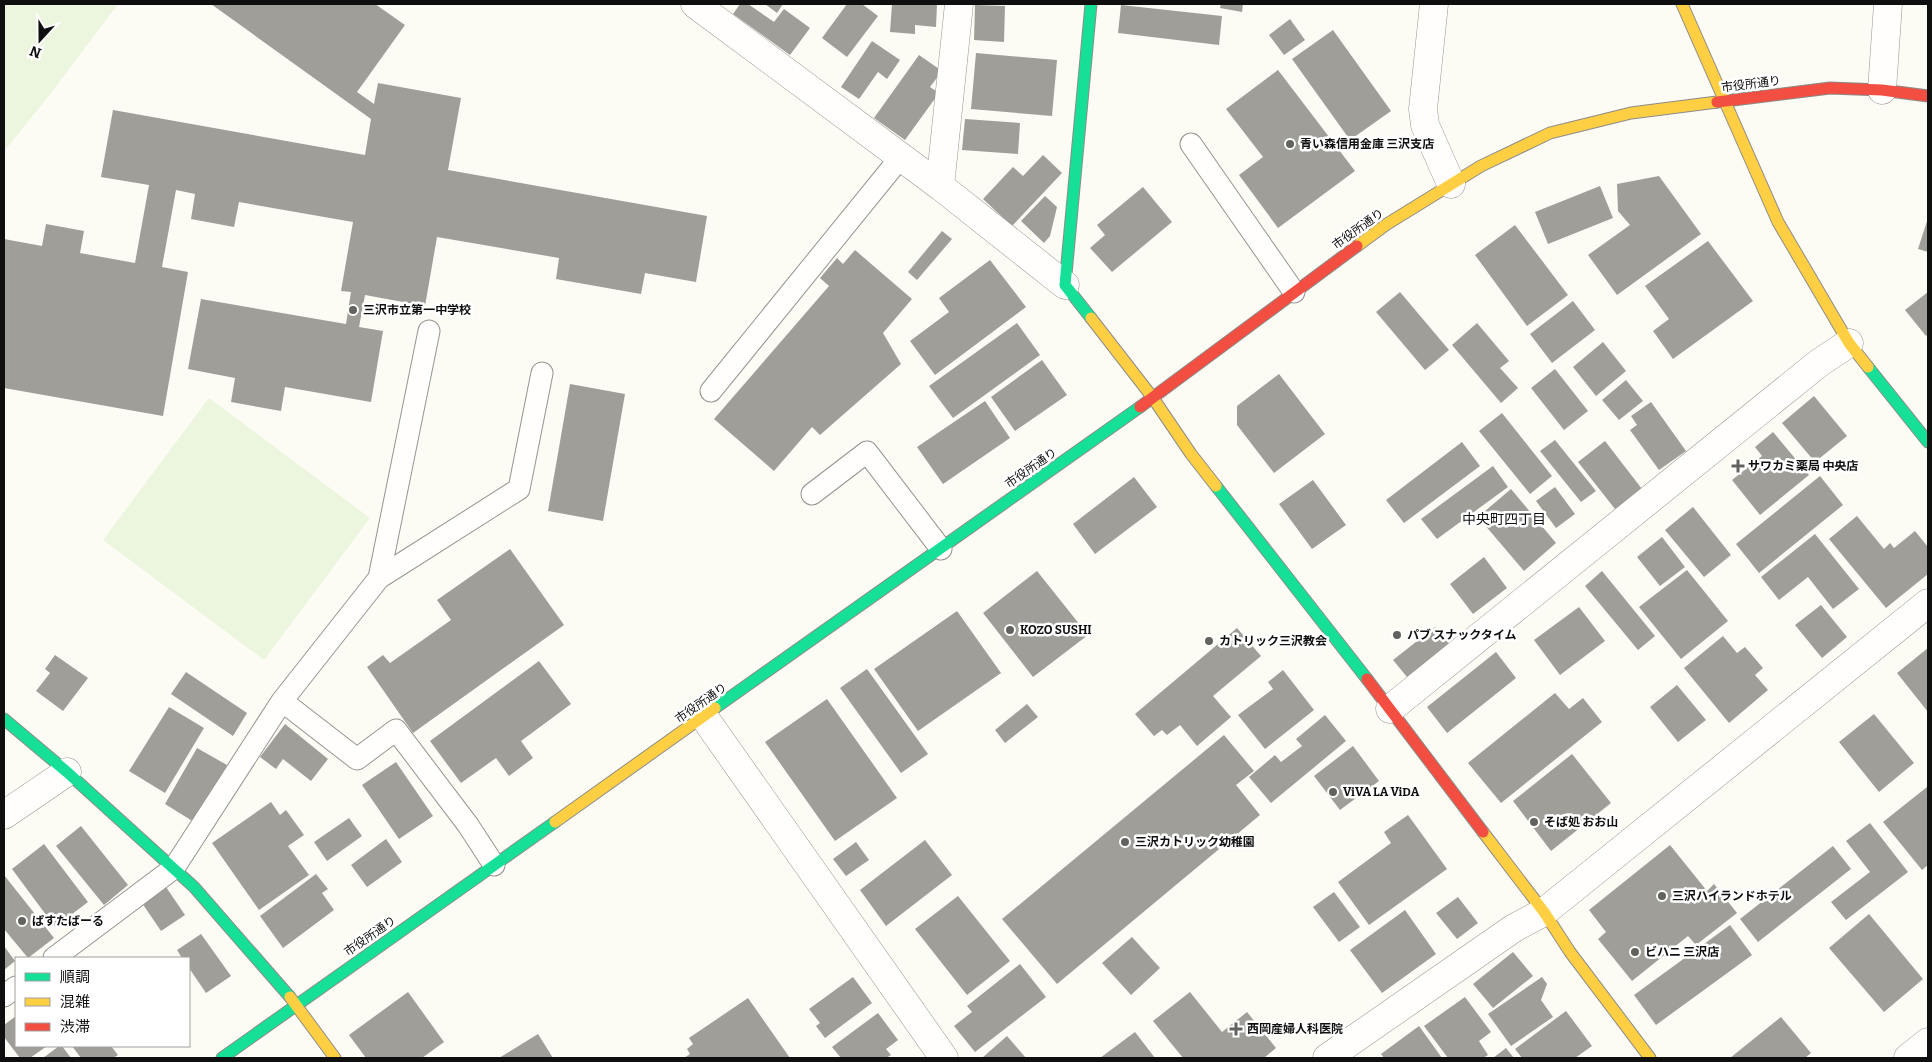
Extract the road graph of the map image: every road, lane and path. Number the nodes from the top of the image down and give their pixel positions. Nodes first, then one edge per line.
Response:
1 (695, 4) edge
2 (959, 4) edge
3 (1091, 4) edge
4 (1434, 4) edge
5 (1682, 4) edge
6 (1888, 4) edge
7 (1882, 90) junction
8 (1928, 96) edge
9 (1725, 101) junction
10 (1191, 144) dead end
11 (900, 158) junction
12 (1451, 184) junction
13 (940, 186) junction
14 (1065, 285) junction
15 (1294, 292) junction
16 (429, 330) dead end
17 (1848, 343) junction
18 (542, 373) dead end
19 (710, 391) dead end
20 (1153, 398) junction
21 (1928, 442) edge
22 (812, 494) dead end
23 (941, 548) junction
24 (379, 578) junction
25 (1928, 603) edge
26 (282, 701) junction
27 (1390, 709) junction
28 (704, 717) junction
29 (4, 719) edge
30 (67, 772) junction
31 (4, 815) edge
32 (494, 865) junction
33 (174, 868) junction
34 (1544, 912) junction
35 (55, 957) edge
36 (15, 988) edge
37 (4, 996) edge
38 (296, 1004) junction
39 (1928, 1042) edge
40 (222, 1058) edge
41 (335, 1058) edge
42 (944, 1058) edge
43 (1326, 1058) edge
44 (1650, 1058) edge
45 (1908, 1058) edge

1 - 11 street
2 - 13 street
3 - 14 street
4 - 12 street
5 - 9 street
6 - 7 street
7 - 8 street, 市役所通り
7 - 9 street, 市役所通り
9 - 12 street, 市役所通り
9 - 17 street
10 - 15 lane
11 - 13 street
11 - 19 lane
12 - 15 street, 市役所通り
13 - 14 street
14 - 20 street
15 - 20 street, 市役所通り
16 - 24 lane
17 - 21 street
17 - 27 street
18 - 24 lane
20 - 23 street, 市役所通り
20 - 27 street
22 - 23 lane
23 - 28 street, 市役所通り
24 - 26 lane
25 - 34 street
26 - 32 lane
26 - 33 lane
27 - 34 street
28 - 32 street, 市役所通り
28 - 42 street
29 - 30 street
30 - 31 street
30 - 33 street
32 - 38 street, 市役所通り
33 - 35 lane
33 - 38 street
34 - 43 street
34 - 44 street
36 - 37 lane
38 - 40 street, 市役所通り
38 - 41 street
39 - 45 street

